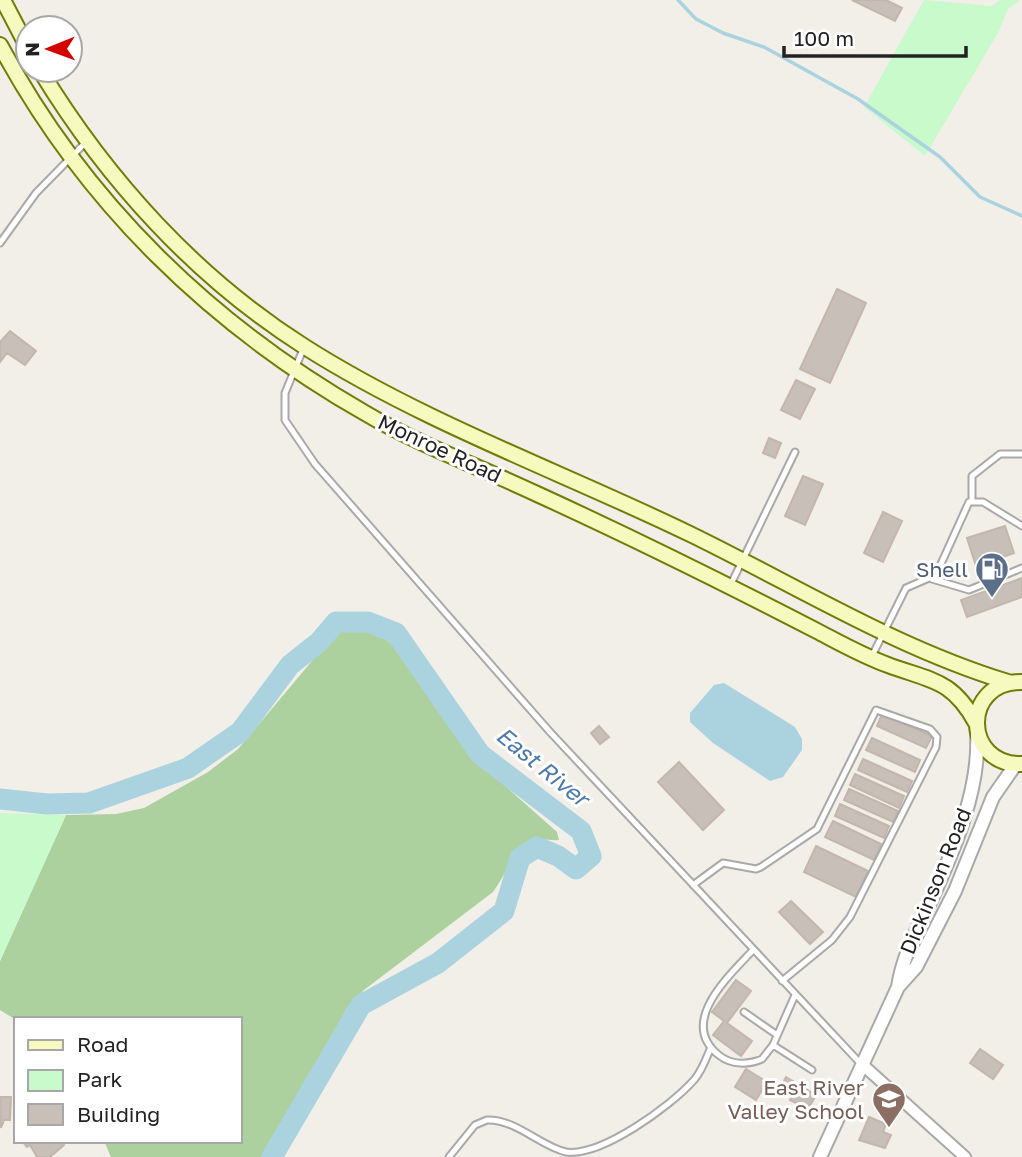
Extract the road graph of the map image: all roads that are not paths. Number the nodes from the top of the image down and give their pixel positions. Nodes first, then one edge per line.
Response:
1 (3, 0) edge
2 (14, 21) edge
3 (0, 45) edge
4 (49, 84) edge
5 (86, 142) junction
6 (69, 158) junction
7 (0, 243) edge
8 (304, 347) junction
9 (294, 369) junction
10 (795, 452) dead end
11 (1022, 454) edge
12 (972, 501) junction
13 (1022, 526) edge
14 (742, 560) junction
15 (1022, 568) edge
16 (932, 579) junction
17 (730, 586) junction
18 (885, 634) junction
19 (871, 658) junction
20 (1018, 681) edge
21 (977, 728) junction
22 (1019, 764) edge
23 (693, 885) junction
24 (753, 950) junction
25 (782, 981) junction
26 (898, 987) junction
27 (795, 995) junction
28 (744, 1012) dead end
29 (777, 1035) junction
30 (773, 1045) junction
31 (712, 1047) junction
32 (864, 1066) junction
33 (812, 1070) dead end
34 (449, 1157) edge
35 (820, 1157) edge
36 (965, 1157) edge

1 - 2 main road
3 - 6 main road, Monroe Road
4 - 5 main road, Monroe Road
5 - 6 lane
5 - 8 main road, Monroe Road
6 - 7 lane
6 - 9 main road, Monroe Road
8 - 9 lane
8 - 14 main road, Monroe Road
9 - 17 main road, Monroe Road
9 - 23 lane
10 - 14 lane
11 - 12 lane
12 - 13 lane
12 - 16 lane
14 - 17 lane
14 - 18 main road, Monroe Road
15 - 16 lane
16 - 18 lane
17 - 19 main road, Monroe Road
18 - 19 lane
18 - 20 main road, Monroe Road
19 - 21 main road, Monroe Road
20 - 21 main road
21 - 22 main road, Monroe Road
21 - 26 street, Dickinson Road
22 - 26 street, Dickinson Road
23 - 24 lane
23 - 25 lane
24 - 25 lane
24 - 31 lane
25 - 27 lane
26 - 32 street, Dickinson Road
27 - 29 lane
27 - 32 lane
28 - 29 lane
29 - 30 lane
30 - 31 lane
30 - 33 lane
31 - 34 lane
32 - 35 street, Dickinson Road
32 - 36 street

